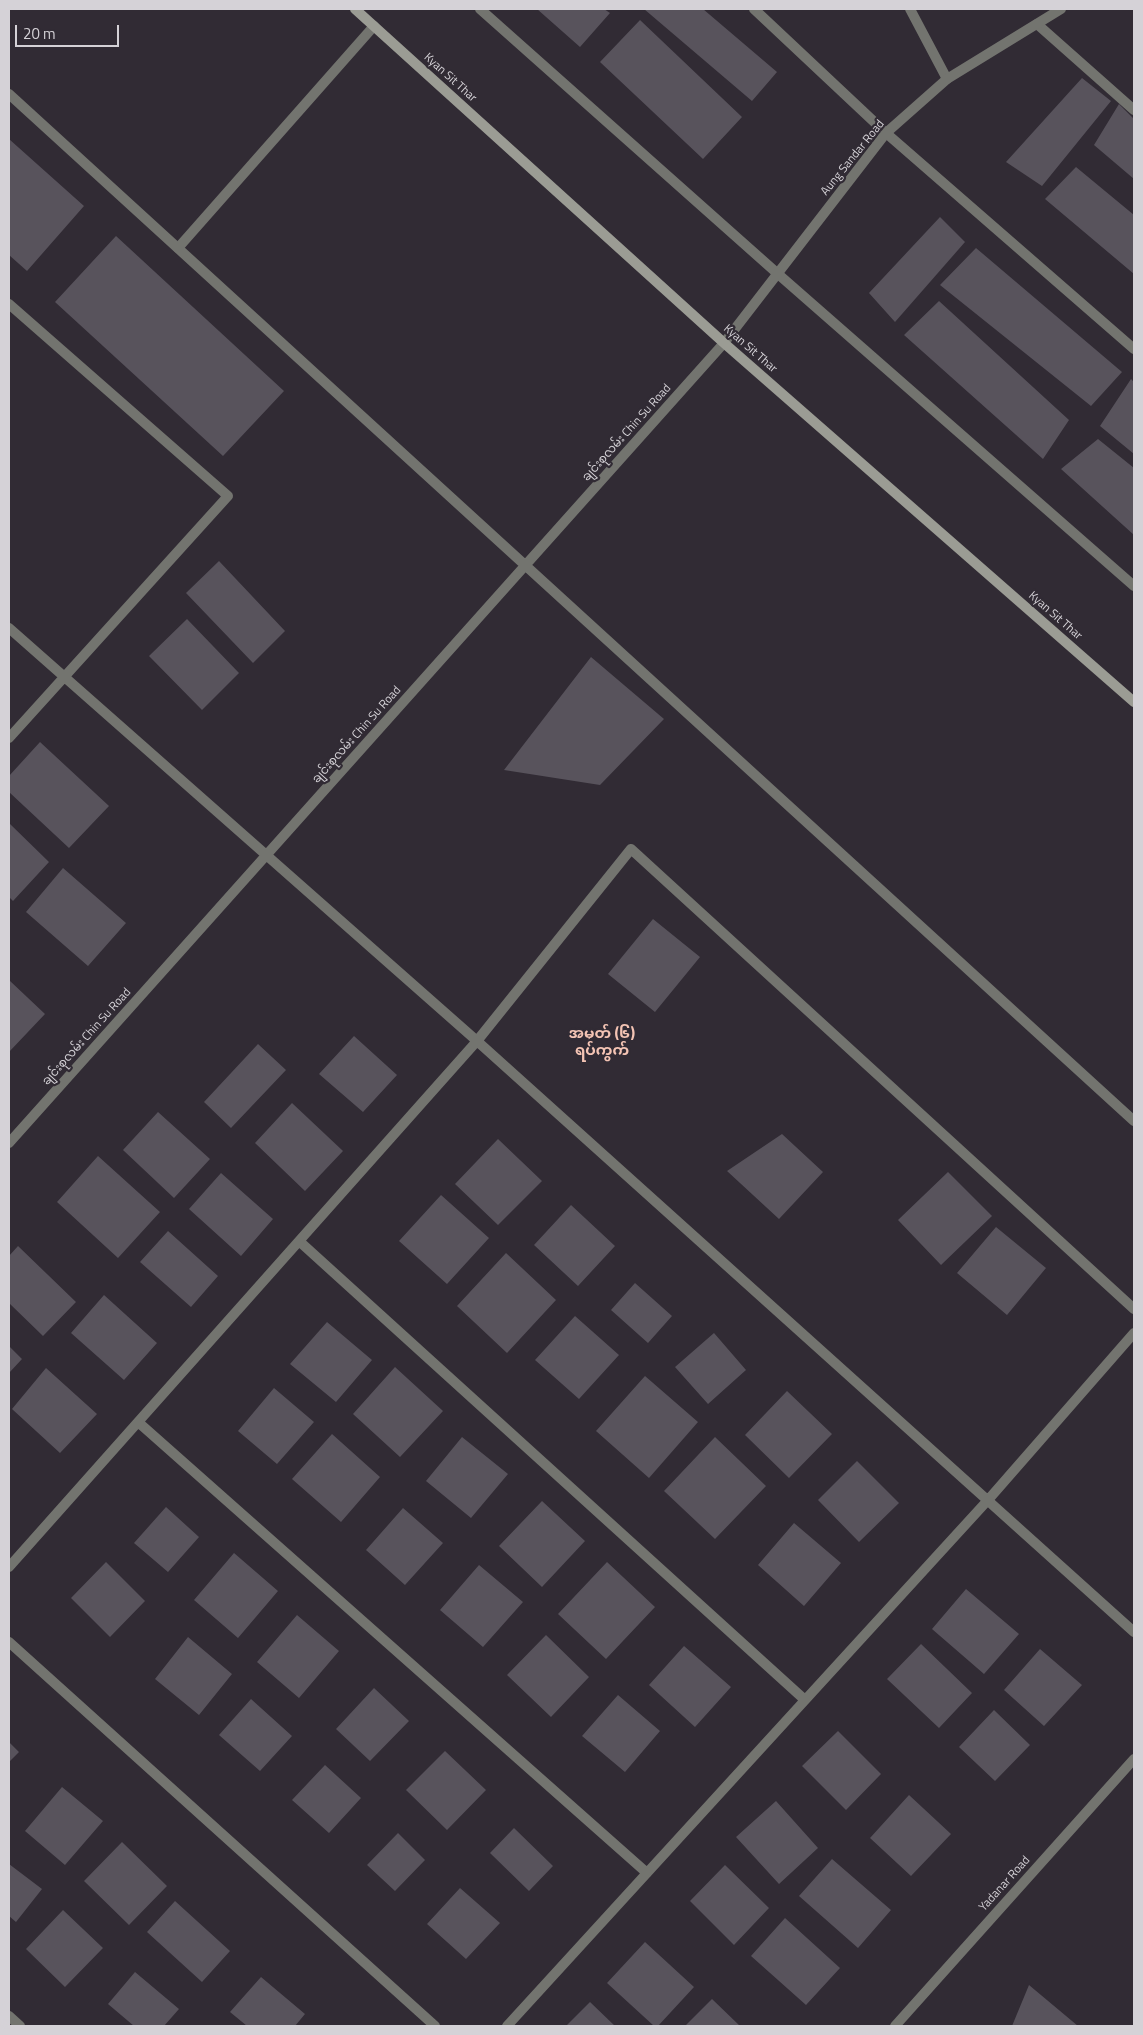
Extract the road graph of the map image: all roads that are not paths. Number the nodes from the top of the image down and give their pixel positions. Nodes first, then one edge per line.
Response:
1 (355, 9) edge
2 (480, 9) edge
3 (754, 9) edge
4 (910, 9) edge
5 (1061, 9) edge
6 (1037, 24) junction
7 (374, 26) junction
8 (947, 79) junction
9 (9, 94) edge
10 (1134, 110) edge
11 (886, 133) junction
12 (178, 248) junction
13 (778, 274) junction
14 (9, 304) edge
15 (724, 343) junction
16 (1134, 349) edge
17 (525, 565) junction
18 (1134, 586) edge
19 (9, 628) edge
20 (65, 677) junction
21 (1134, 702) edge
22 (9, 738) edge
23 (267, 854) junction
24 (477, 1041) junction
25 (1134, 1121) edge
26 (9, 1143) edge
27 (299, 1241) junction
28 (1134, 1309) edge
29 (1134, 1333) edge
30 (138, 1422) junction
31 (988, 1500) junction
32 (9, 1567) edge
33 (1134, 1632) edge
34 (9, 1642) edge
35 (805, 1700) junction
36 (1134, 1759) edge
37 (647, 1873) junction
38 (9, 2016) edge
39 (20, 2026) edge
40 (435, 2026) edge
41 (507, 2026) edge
42 (894, 2026) edge

1 - 7 main road, Kyan Sit Thar
2 - 13 street
3 - 11 street
4 - 8 street
5 - 6 street, Aung Sandar Road
6 - 8 street, Aung Sandar Road
6 - 10 street
7 - 12 street
7 - 15 main road, Kyan Sit Thar
8 - 11 street, Aung Sandar Road
9 - 12 street
11 - 13 street, Aung Sandar Road
11 - 16 street
12 - 17 street
13 - 15 street, Aung Sandar Road
13 - 18 street
14 - 20 street
15 - 17 street, ချင်းစုလမ်း Chin Su Road
15 - 21 main road, Kyan Sit Thar
17 - 23 street, ချင်းစုလမ်း Chin Su Road
17 - 25 street
19 - 20 street
20 - 22 street
20 - 23 street
23 - 24 street
23 - 26 street, ချင်းစုလမ်း Chin Su Road
24 - 27 street
24 - 28 street
24 - 31 street
27 - 30 street
27 - 35 street
29 - 31 street
30 - 32 street
30 - 37 street
31 - 33 street
31 - 35 street
34 - 40 street
35 - 37 street
36 - 42 street, Yadanar Road
37 - 41 street
38 - 39 street

